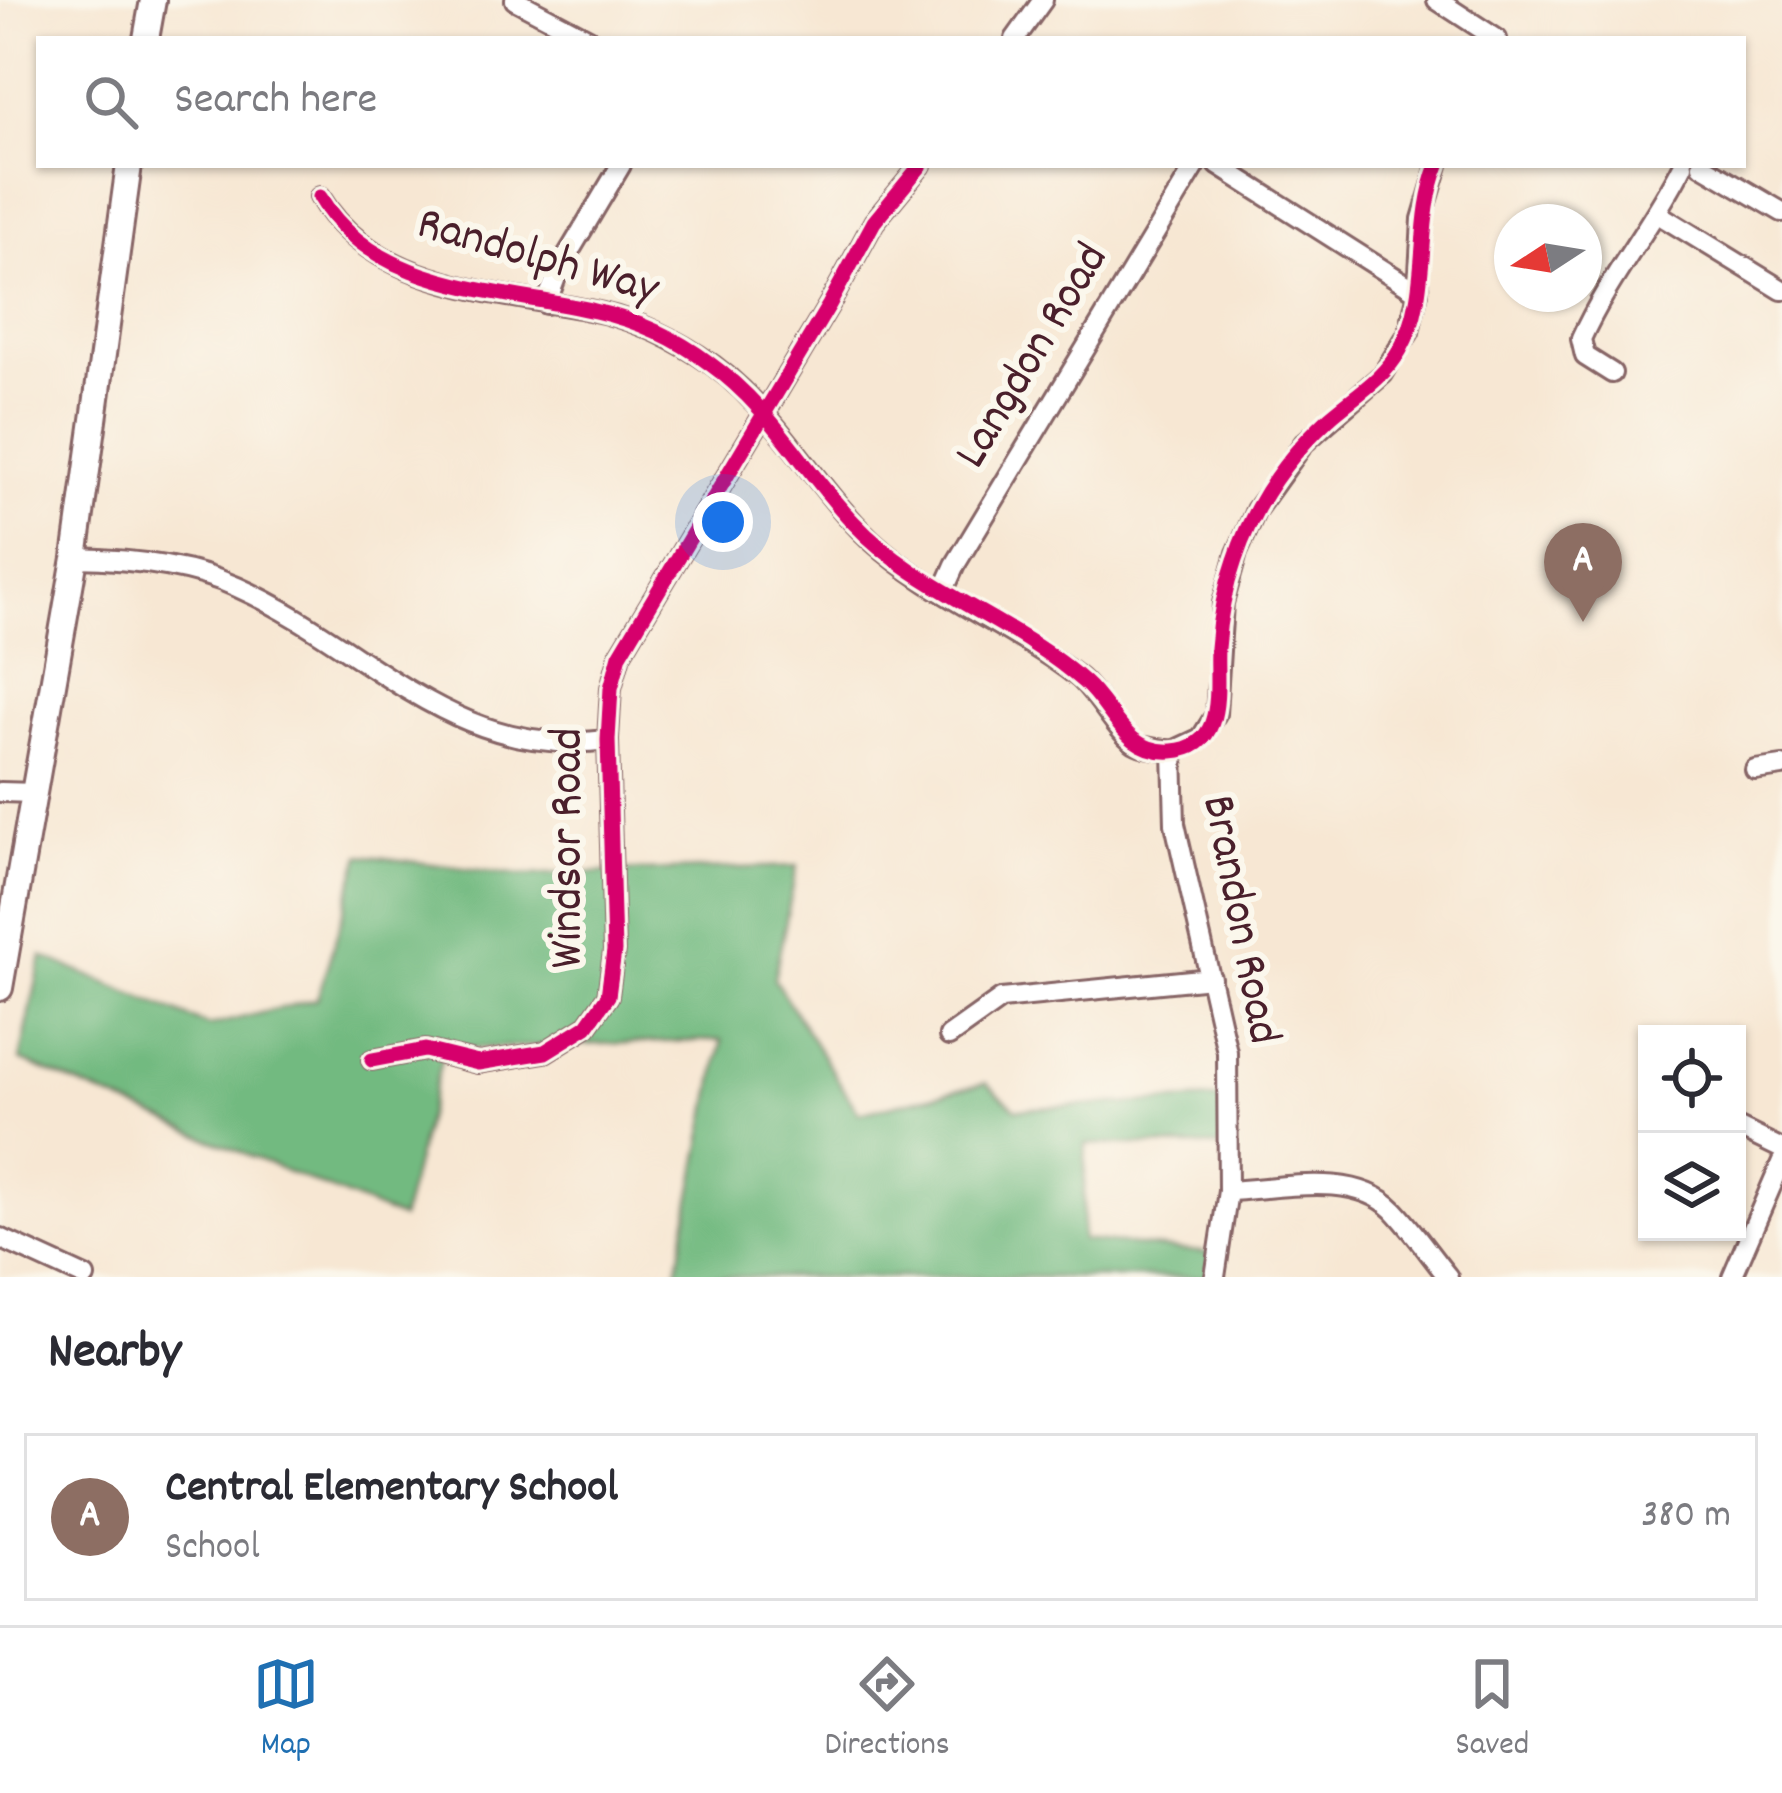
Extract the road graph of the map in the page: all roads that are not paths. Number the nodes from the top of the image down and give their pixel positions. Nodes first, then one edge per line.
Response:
1 (153, 0) edge
2 (515, 0) edge
3 (1043, 0) edge
4 (1437, 0) edge
5 (147, 36) edge
6 (583, 36) edge
7 (1017, 36) edge
8 (1492, 36) edge
9 (129, 168) edge
10 (620, 168) edge
11 (919, 168) edge
12 (1194, 168) edge
13 (1223, 168) edge
14 (1437, 168) edge
15 (1681, 168) edge
16 (1707, 168) edge
17 (320, 197) dead end
18 (1782, 212) edge
19 (1658, 214) junction
20 (1782, 290) edge
21 (1418, 292) junction
22 (547, 304) junction
23 (1612, 373) dead end
24 (764, 411) junction
25 (75, 558) junction
26 (944, 592) junction
27 (608, 740) junction
28 (1172, 751) junction
29 (1782, 766) edge
30 (1755, 770) dead end
31 (0, 792) edge
32 (36, 793) junction
33 (1210, 978) junction
34 (0, 988) edge
35 (950, 1036) dead end
36 (372, 1060) dead end
37 (1746, 1131) edge
38 (1782, 1149) edge
39 (1782, 1161) edge
40 (1228, 1191) junction
41 (0, 1238) edge
42 (85, 1277) edge
43 (1215, 1277) edge
44 (1448, 1277) edge
45 (1732, 1277) edge

1 - 5 main road
2 - 6 street
3 - 7 street
4 - 8 street
9 - 25 main road
10 - 22 street
11 - 24 street, Windsor Road
12 - 26 street, Langdon Road
13 - 21 street
14 - 21 street, Brandon Road
15 - 19 street
16 - 18 street
17 - 22 street, Randolph Way
19 - 20 street
19 - 23 street
21 - 28 street, Brandon Road
22 - 24 street, Randolph Way
24 - 26 street, Randolph Way
24 - 27 street, Windsor Road
25 - 27 street
25 - 32 main road
26 - 28 street, Randolph Way
27 - 36 street, Windsor Road
28 - 33 street, Brandon Road
29 - 30 street
31 - 32 street
32 - 34 main road
33 - 35 street
33 - 40 street, Brandon Road
37 - 38 street
39 - 45 street
40 - 43 street, Brandon Road
40 - 44 street
41 - 42 street

